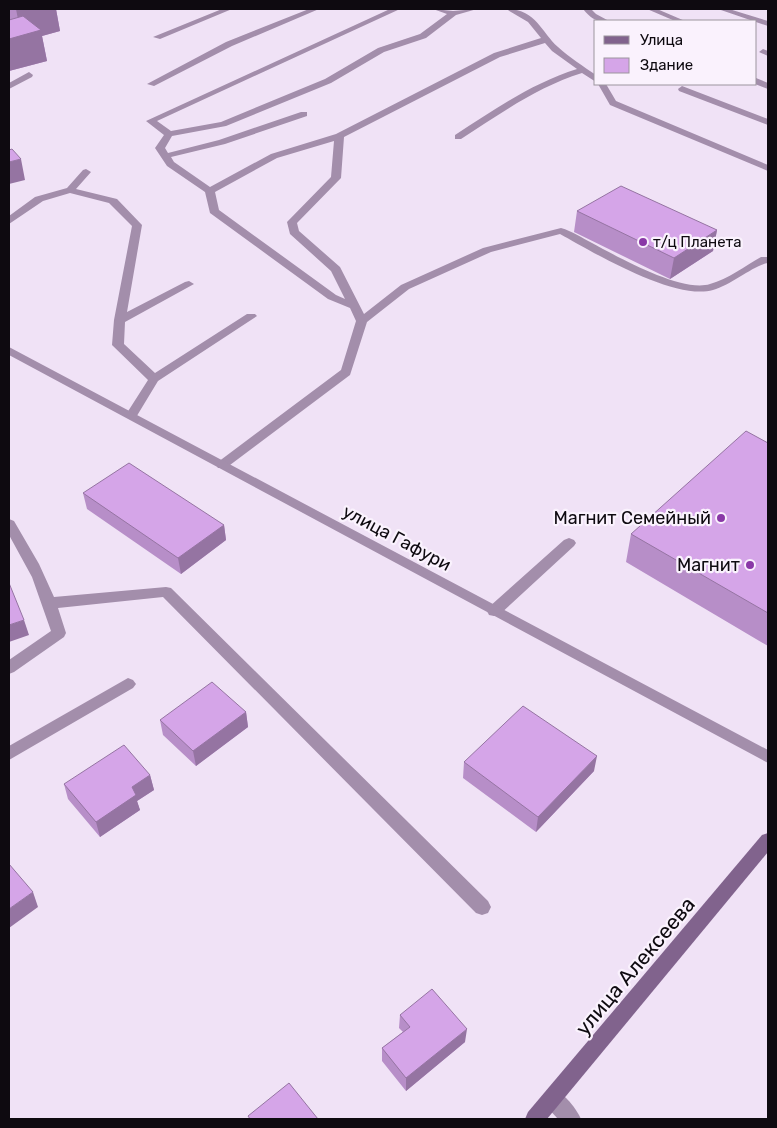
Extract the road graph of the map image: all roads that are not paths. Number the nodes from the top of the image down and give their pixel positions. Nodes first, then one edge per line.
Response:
1 (228, 9) edge
2 (315, 9) edge
3 (396, 9) edge
4 (437, 9) edge
5 (472, 9) edge
6 (514, 9) edge
7 (587, 9) edge
8 (651, 9) edge
9 (722, 9) edge
10 (453, 13) junction
11 (603, 20) edge
12 (678, 20) edge
13 (756, 20) edge
14 (158, 37) dead end
15 (548, 39) junction
16 (584, 70) junction
17 (29, 75) dead end
18 (594, 78) edge
19 (150, 84) dead end
20 (603, 85) edge
21 (9, 86) edge
22 (682, 90) dead end
23 (304, 114) dead end
24 (768, 122) edge
25 (168, 134) junction
26 (339, 136) junction
27 (458, 136) dead end
28 (165, 156) junction
29 (768, 168) edge
30 (86, 172) dead end
31 (70, 190) junction
32 (210, 191) junction
33 (9, 221) edge
34 (768, 260) edge
35 (188, 284) dead end
36 (354, 306) junction
37 (251, 316) dead end
38 (120, 320) junction
39 (362, 321) junction
40 (9, 350) edge
41 (154, 379) junction
42 (132, 416) junction
43 (222, 465) junction
44 (9, 524) edge
45 (569, 543) dead end
46 (51, 603) junction
47 (494, 611) junction
48 (9, 668) edge
49 (128, 684) dead end
50 (9, 754) edge
51 (768, 757) edge
52 (768, 840) edge
53 (482, 906) dead end
54 (553, 1099) junction
55 (535, 1119) edge
56 (571, 1119) edge

1 - 14 street
2 - 19 street
3 - 25 street
4 - 10 street
5 - 10 street
6 - 15 street
7 - 11 street
8 - 12 street
9 - 13 street
10 - 25 street
15 - 16 street
15 - 26 street
16 - 18 street
16 - 27 street
17 - 21 street
20 - 29 street
22 - 24 street
23 - 28 street
25 - 28 street
26 - 32 street
26 - 36 street
28 - 32 street
30 - 31 street
31 - 33 street
31 - 38 street
32 - 36 street
34 - 39 street
35 - 38 street
36 - 39 street
37 - 41 street
38 - 41 street
39 - 43 street
40 - 42 street, улица Гафури
41 - 42 street
42 - 43 street, улица Гафури
43 - 47 street, улица Гафури
44 - 46 street
45 - 47 street
46 - 48 street
46 - 53 street
47 - 51 street, улица Гафури
49 - 50 street
52 - 54 main road, улица Алексеева
54 - 55 main road, улица Алексеева
54 - 56 street

